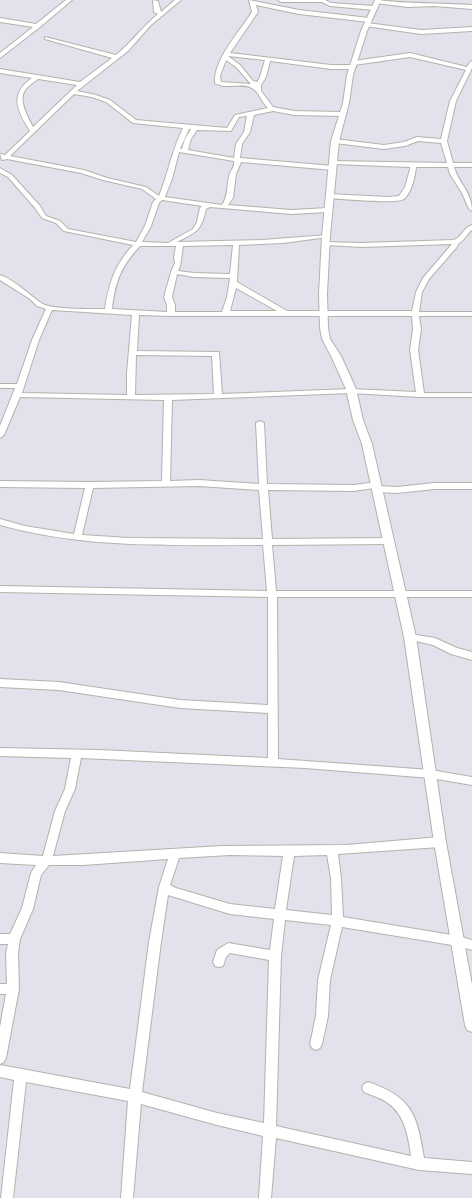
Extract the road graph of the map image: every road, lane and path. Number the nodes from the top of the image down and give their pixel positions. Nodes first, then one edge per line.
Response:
1 (69, 0) edge
2 (178, 0) edge
3 (281, 0) edge
4 (155, 1) edge
5 (252, 1) edge
6 (376, 3) edge
7 (472, 7) edge
8 (161, 14) junction
9 (0, 20) edge
10 (368, 23) junction
11 (472, 24) edge
12 (38, 26) junction
13 (469, 29) edge
14 (47, 38) dead end
15 (226, 55) junction
16 (0, 56) edge
17 (116, 57) junction
18 (268, 58) junction
19 (354, 65) junction
20 (470, 66) edge
21 (0, 71) edge
22 (37, 77) junction
23 (81, 84) junction
24 (259, 88) junction
25 (73, 92) junction
26 (274, 109) junction
27 (251, 114) junction
28 (341, 114) junction
29 (187, 127) junction
30 (195, 128) junction
31 (33, 131) junction
32 (335, 141) junction
33 (444, 142) junction
34 (180, 151) junction
35 (3, 157) edge
36 (237, 160) junction
37 (0, 163) edge
38 (334, 165) junction
39 (413, 165) junction
40 (450, 165) junction
41 (472, 165) edge
42 (0, 170) edge
43 (329, 196) junction
44 (161, 198) junction
45 (209, 204) junction
46 (224, 207) junction
47 (472, 208) edge
48 (328, 210) junction
49 (472, 227) edge
50 (326, 240) junction
51 (456, 242) junction
52 (138, 244) junction
53 (167, 244) junction
54 (180, 244) junction
55 (236, 244) junction
56 (174, 272) junction
57 (0, 277) edge
58 (233, 280) junction
59 (50, 308) junction
60 (108, 312) junction
61 (136, 313) junction
62 (323, 313) junction
63 (171, 314) junction
64 (225, 314) junction
65 (288, 314) junction
66 (414, 314) junction
67 (472, 314) edge
68 (133, 353) junction
69 (0, 386) edge
70 (19, 386) junction
71 (351, 391) junction
72 (17, 395) junction
73 (420, 395) junction
74 (472, 395) edge
75 (131, 396) junction
76 (218, 396) junction
77 (168, 398) junction
78 (260, 423) dead end
79 (1, 431) edge
80 (166, 483) junction
81 (0, 484) edge
82 (90, 485) junction
83 (472, 486) edge
84 (263, 487) junction
85 (377, 487) junction
86 (0, 522) edge
87 (77, 538) junction
88 (389, 541) junction
89 (268, 542) junction
90 (0, 589) edge
91 (400, 593) junction
92 (272, 594) junction
93 (472, 594) edge
94 (410, 637) junction
95 (472, 656) edge
96 (0, 683) edge
97 (273, 709) junction
98 (0, 752) edge
99 (77, 754) junction
100 (273, 763) junction
101 (431, 774) junction
102 (472, 781) edge
103 (440, 842) junction
104 (332, 850) junction
105 (289, 851) junction
106 (175, 853) junction
107 (0, 858) edge
108 (47, 860) junction
109 (164, 887) junction
110 (280, 914) junction
111 (338, 921) junction
112 (14, 938) junction
113 (0, 939) edge
114 (458, 941) junction
115 (472, 945) edge
116 (276, 956) junction
117 (219, 962) dead end
118 (13, 988) junction
119 (0, 989) edge
120 (472, 1025) edge
121 (316, 1044) dead end
122 (0, 1058) edge
123 (0, 1071) edge
124 (21, 1075) junction
125 (368, 1088) dead end
126 (135, 1096) junction
127 (270, 1131) junction
128 (419, 1164) junction
129 (472, 1168) edge
130 (8, 1198) edge
131 (127, 1198) edge
132 (265, 1198) edge

1 - 12 street
2 - 8 street
3 - 6 street
4 - 8 street
5 - 10 street
5 - 15 street
6 - 7 street
6 - 10 street
8 - 17 street
9 - 12 street
10 - 13 street
10 - 19 street
11 - 13 street
12 - 16 street
14 - 17 street
15 - 18 street
15 - 24 street
15 - 24 street
17 - 23 street
18 - 19 street
18 - 24 street
19 - 20 street
19 - 28 street
20 - 33 street
21 - 22 street
22 - 23 street
22 - 31 street
23 - 25 street
24 - 26 street
25 - 29 street
25 - 31 street
26 - 27 street
26 - 28 street
27 - 30 street
27 - 36 street
28 - 32 street
29 - 30 street
29 - 34 street
30 - 34 street
31 - 35 street
32 - 33 street
32 - 38 street
33 - 40 street
34 - 36 street
34 - 44 street
35 - 37 street
35 - 44 street
36 - 38 street
36 - 46 street
38 - 39 street
38 - 43 street
39 - 40 street
39 - 43 street
40 - 41 street
40 - 47 street
42 - 52 street
43 - 48 street
44 - 45 street
44 - 52 street
45 - 46 street
45 - 53 street
46 - 48 street
48 - 50 street
49 - 51 street
50 - 51 street
50 - 55 street
50 - 62 street
51 - 66 street
52 - 53 street
52 - 60 street
53 - 54 street
54 - 55 street
54 - 56 street
55 - 58 street
56 - 58 street
56 - 63 street
57 - 59 street
58 - 64 street
58 - 65 street
59 - 60 street
59 - 70 street
60 - 61 street
61 - 63 street
61 - 68 street
62 - 65 street
62 - 66 street
62 - 71 street
63 - 64 street
64 - 65 street
66 - 67 street
66 - 73 street
68 - 75 street
68 - 76 street
69 - 70 street
70 - 72 street
71 - 73 street
71 - 76 street
71 - 85 street
72 - 75 street
72 - 79 street
73 - 74 street
75 - 77 street
76 - 77 street
77 - 80 street
78 - 84 street
80 - 82 street
80 - 84 street
81 - 82 street
82 - 87 street
83 - 85 street
84 - 85 street
84 - 89 street
85 - 88 street
86 - 87 street
87 - 89 street
88 - 89 street
88 - 91 street
89 - 92 street
90 - 92 street
91 - 92 street
91 - 93 street
91 - 94 street
92 - 97 street
94 - 95 street
94 - 101 street
96 - 97 street
97 - 100 street
98 - 99 street
99 - 100 street
99 - 108 street
100 - 101 street
101 - 102 street
101 - 103 street
103 - 104 street
103 - 114 street
104 - 105 street
104 - 111 street
105 - 106 street
105 - 110 street
106 - 108 street
106 - 109 street
107 - 108 street
108 - 112 street
109 - 110 street
109 - 126 street
110 - 111 street
110 - 116 street
111 - 114 street
111 - 121 street
112 - 113 street
112 - 118 street
114 - 115 street
114 - 120 street
116 - 117 street
116 - 127 street
118 - 119 street
118 - 122 street
123 - 124 street
124 - 126 street
124 - 130 street
125 - 128 street
126 - 127 street
126 - 131 street
127 - 128 street
127 - 132 street
128 - 129 street

